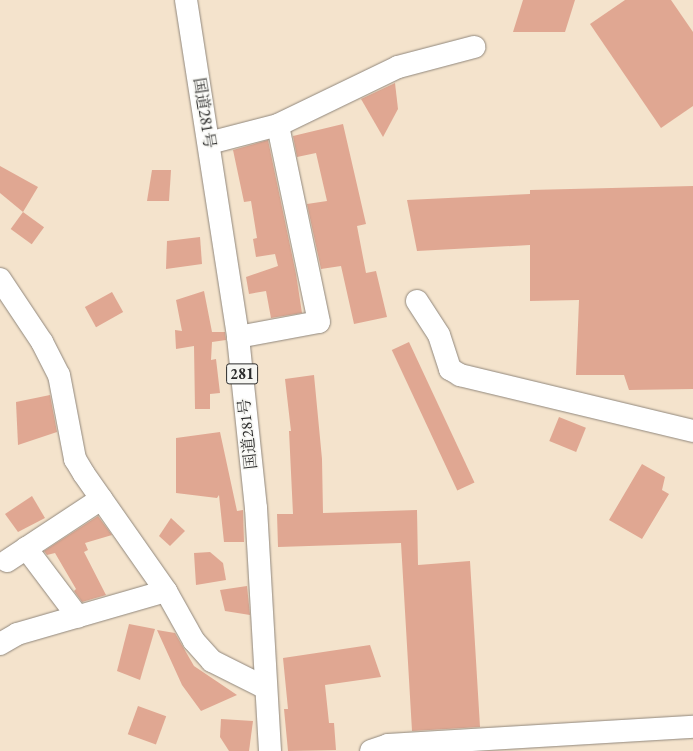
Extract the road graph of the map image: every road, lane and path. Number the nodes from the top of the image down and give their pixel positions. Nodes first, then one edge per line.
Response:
1 (186, 0) edge
2 (474, 47) dead end
3 (278, 125) junction
4 (209, 143) junction
5 (0, 279) edge
6 (417, 301) dead end
7 (238, 337) junction
8 (693, 431) edge
9 (101, 499) junction
10 (26, 548) junction
11 (7, 560) dead end
12 (166, 591) junction
13 (78, 616) junction
14 (0, 644) edge
15 (266, 688) junction
16 (693, 727) edge
17 (490, 745) edge
18 (379, 748) edge
19 (270, 751) edge

1 - 4 main road, 国道281号 / 281
2 - 3 main road
3 - 4 main road
3 - 7 main road
4 - 7 main road, 国道281号 / 281
5 - 9 main road
6 - 8 main road
7 - 15 main road, 国道281号 / 281
9 - 10 main road
9 - 12 main road
10 - 11 main road
10 - 13 main road
12 - 13 main road
12 - 15 main road
13 - 14 main road
15 - 19 main road, 国道281号 / 281
16 - 17 main road
17 - 18 main road

